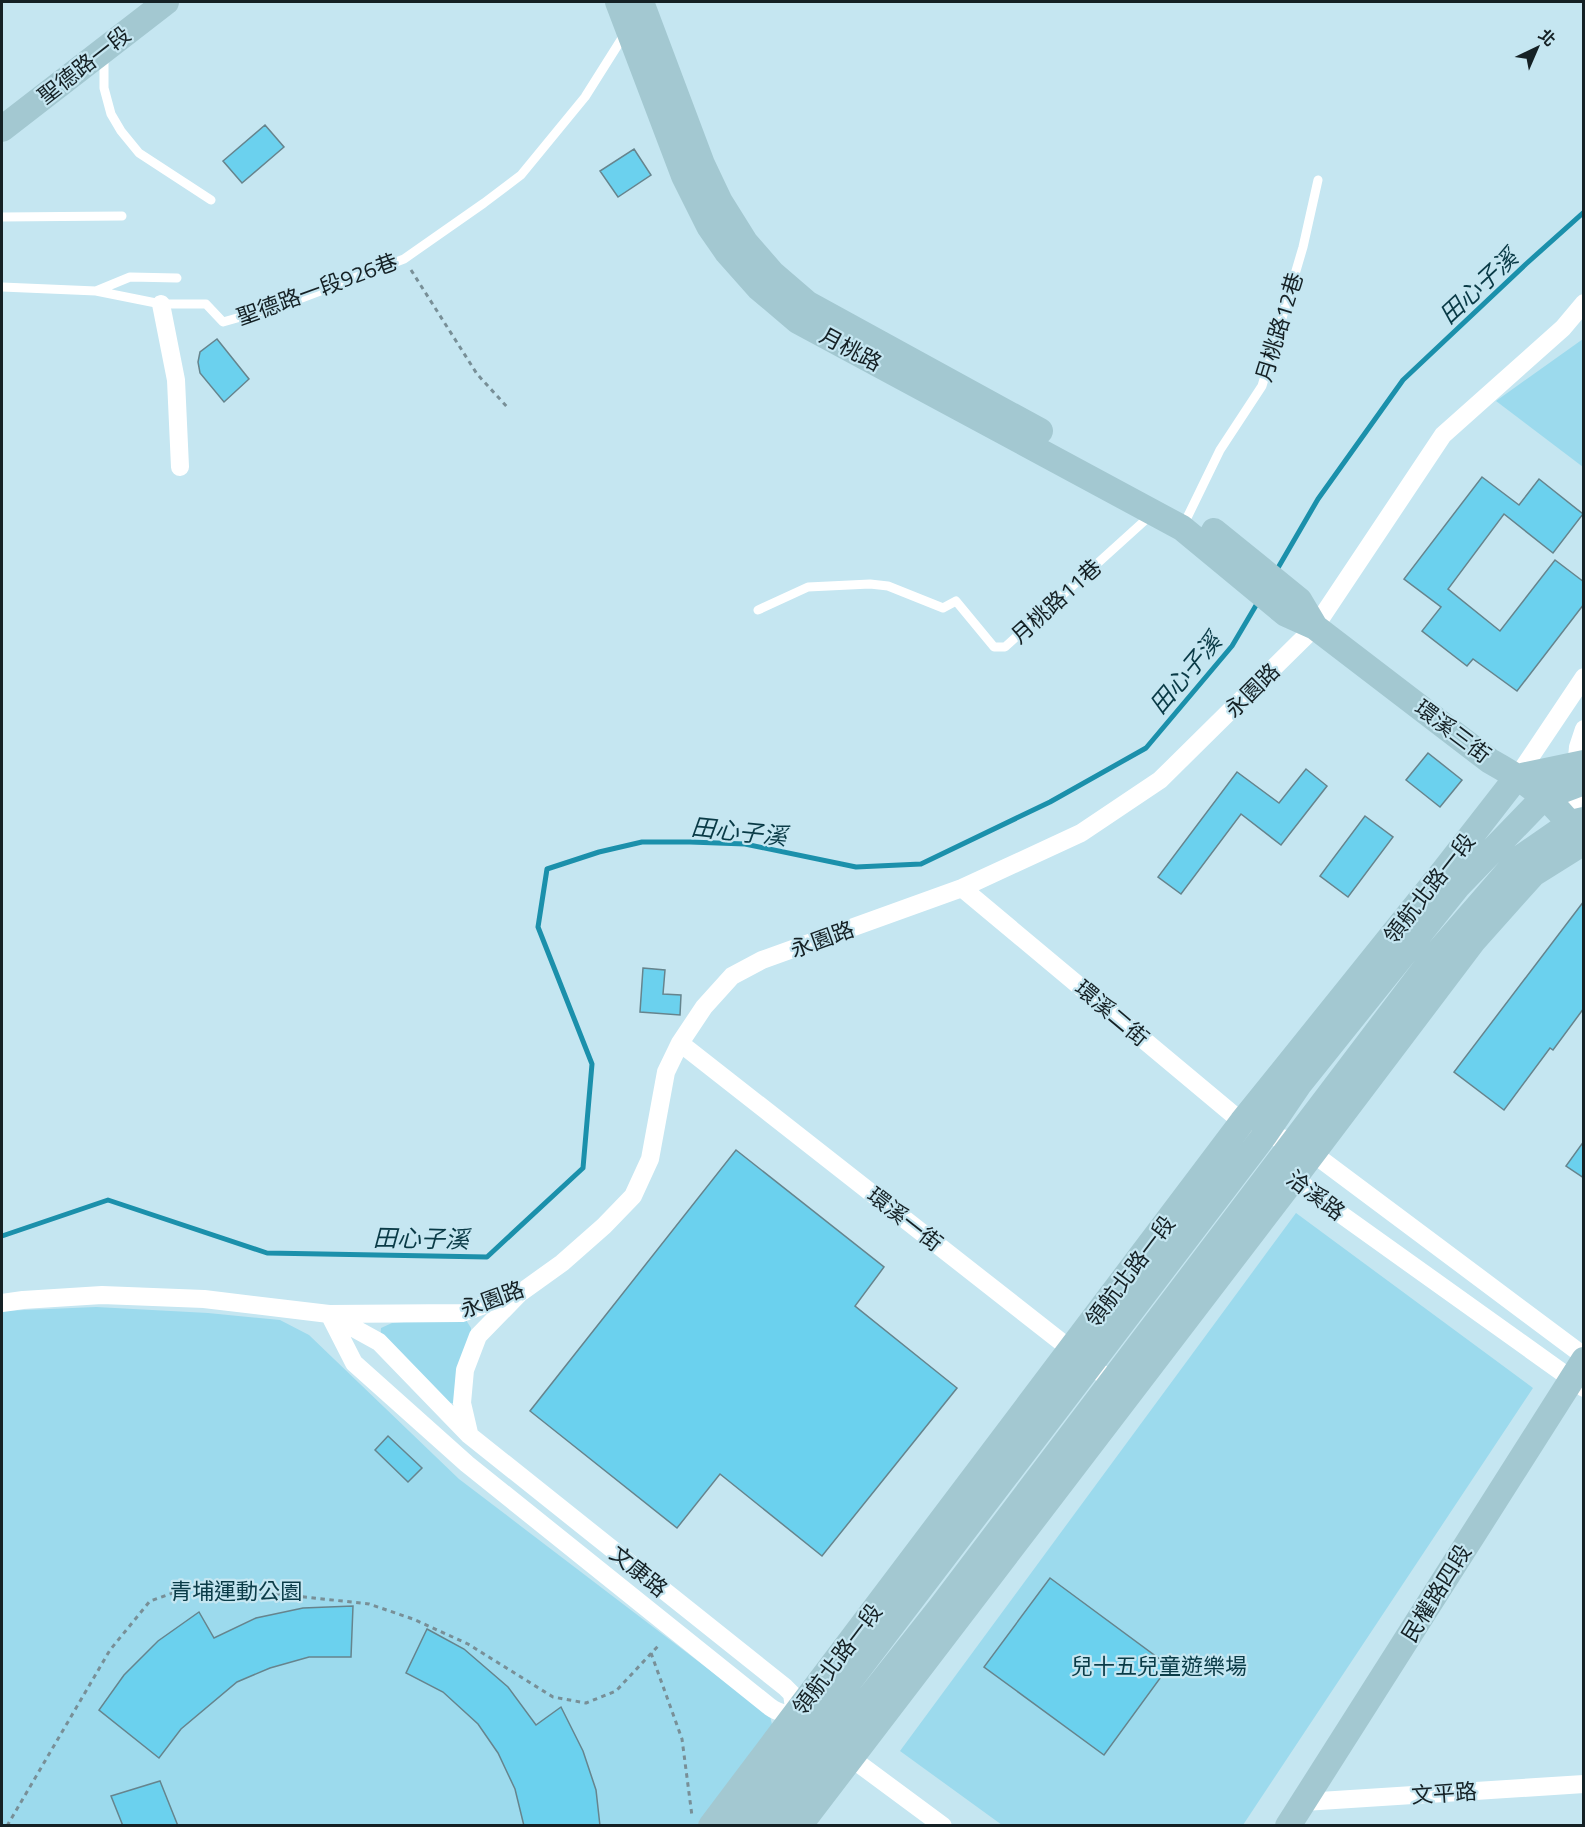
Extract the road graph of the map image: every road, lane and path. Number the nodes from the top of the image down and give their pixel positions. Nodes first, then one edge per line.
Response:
1 (166, 2) edge
2 (618, 2) edge
3 (640, 2) edge
4 (628, 30) junction
5 (105, 50) junction
6 (2, 129) edge
7 (1318, 180) dead end
8 (212, 200) dead end
9 (122, 216) dead end
10 (2, 217) edge
11 (404, 258) junction
12 (177, 278) dead end
13 (2, 287) edge
14 (96, 291) junction
15 (161, 304) junction
16 (1583, 305) edge
17 (916, 373) junction
18 (509, 409) dead end
19 (180, 466) dead end
20 (1154, 513) junction
21 (1186, 520) junction
22 (758, 610) dead end
23 (1316, 627) junction
24 (1584, 677) edge
25 (1584, 729) edge
26 (1580, 774) edge
27 (1517, 777) junction
28 (1544, 798) junction
29 (1580, 832) edge
30 (962, 888) junction
31 (681, 1043) junction
32 (1242, 1122) junction
33 (1263, 1136) junction
34 (1304, 1147) junction
35 (1286, 1171) junction
36 (523, 1291) junction
37 (2, 1303) edge
38 (329, 1314) junction
39 (1584, 1356) edge
40 (1081, 1358) junction
41 (1579, 1376) edge
42 (1121, 1388) junction
43 (470, 1435) junction
44 (467, 1464) junction
45 (658, 1646) dead end
46 (651, 1653) junction
47 (804, 1721) junction
48 (842, 1751) junction
49 (1584, 1784) edge
50 (1304, 1802) junction
51 (701, 1822) edge
52 (7, 1826) edge
53 (739, 1826) edge
54 (768, 1826) edge
55 (800, 1826) edge
56 (943, 1826) edge
57 (1288, 1826) edge

1 - 5 street, 聖德路一段
2 - 4 street, 月桃路
3 - 17 street, 月桃路
4 - 11 lane, 聖德路一段926巷
4 - 17 street, 月桃路
5 - 6 street, 聖德路一段
5 - 8 lane
7 - 21 lane, 月桃路12巷
9 - 10 lane
11 - 15 lane, 聖德路一段926巷
11 - 18 path
12 - 14 lane, 聖德路一段926巷
13 - 14 lane, 聖德路一段926巷
14 - 15 lane, 聖德路一段926巷
15 - 19 street
16 - 23 street, 永園路
17 - 20 street, 月桃路
17 - 21 street, 月桃路
20 - 21 street, 月桃路
20 - 22 lane, 月桃路11巷
21 - 23 street, 月桃路
23 - 27 street, 環溪三街
23 - 30 street, 永園路
24 - 27 street
25 - 26 street
26 - 27 street
26 - 28 street, 領航北路一段
26 - 29 street
27 - 28 street, 環溪三街
27 - 32 street, 領航北路一段
28 - 29 street, 環溪三街
28 - 33 street, 領航北路一段
29 - 34 street, 領航北路一段
30 - 31 street, 永園路
30 - 32 street, 環溪二街
31 - 36 street, 永園路
31 - 40 street, 環溪一街
32 - 33 street, 環溪二街
32 - 40 street, 領航北路一段
33 - 34 street, 洽溪路
33 - 35 street, 洽溪路
33 - 40 street, 領航北路一段
34 - 35 street, 領航北路一段
34 - 39 street, 洽溪路
35 - 41 street, 洽溪路
35 - 42 street, 領航北路一段
36 - 38 street, 永園路
36 - 43 street
37 - 38 street, 永園路
38 - 43 street, 文康路
38 - 44 street, 文康路
40 - 42 street, 環溪一街
40 - 47 street, 領航北路一段
41 - 50 street, 民權路四段
42 - 48 street, 領航北路一段
43 - 44 street
43 - 47 street, 文康路
44 - 47 street, 文康路
45 - 46 path
46 - 51 path
46 - 52 path
47 - 48 street, 文康路
47 - 51 street, 領航北路一段
47 - 53 street, 領航北路一段
48 - 54 street, 領航北路一段
48 - 55 street, 領航北路一段
48 - 56 street, 文康路
49 - 50 street, 文平路
50 - 57 street, 民權路四段

